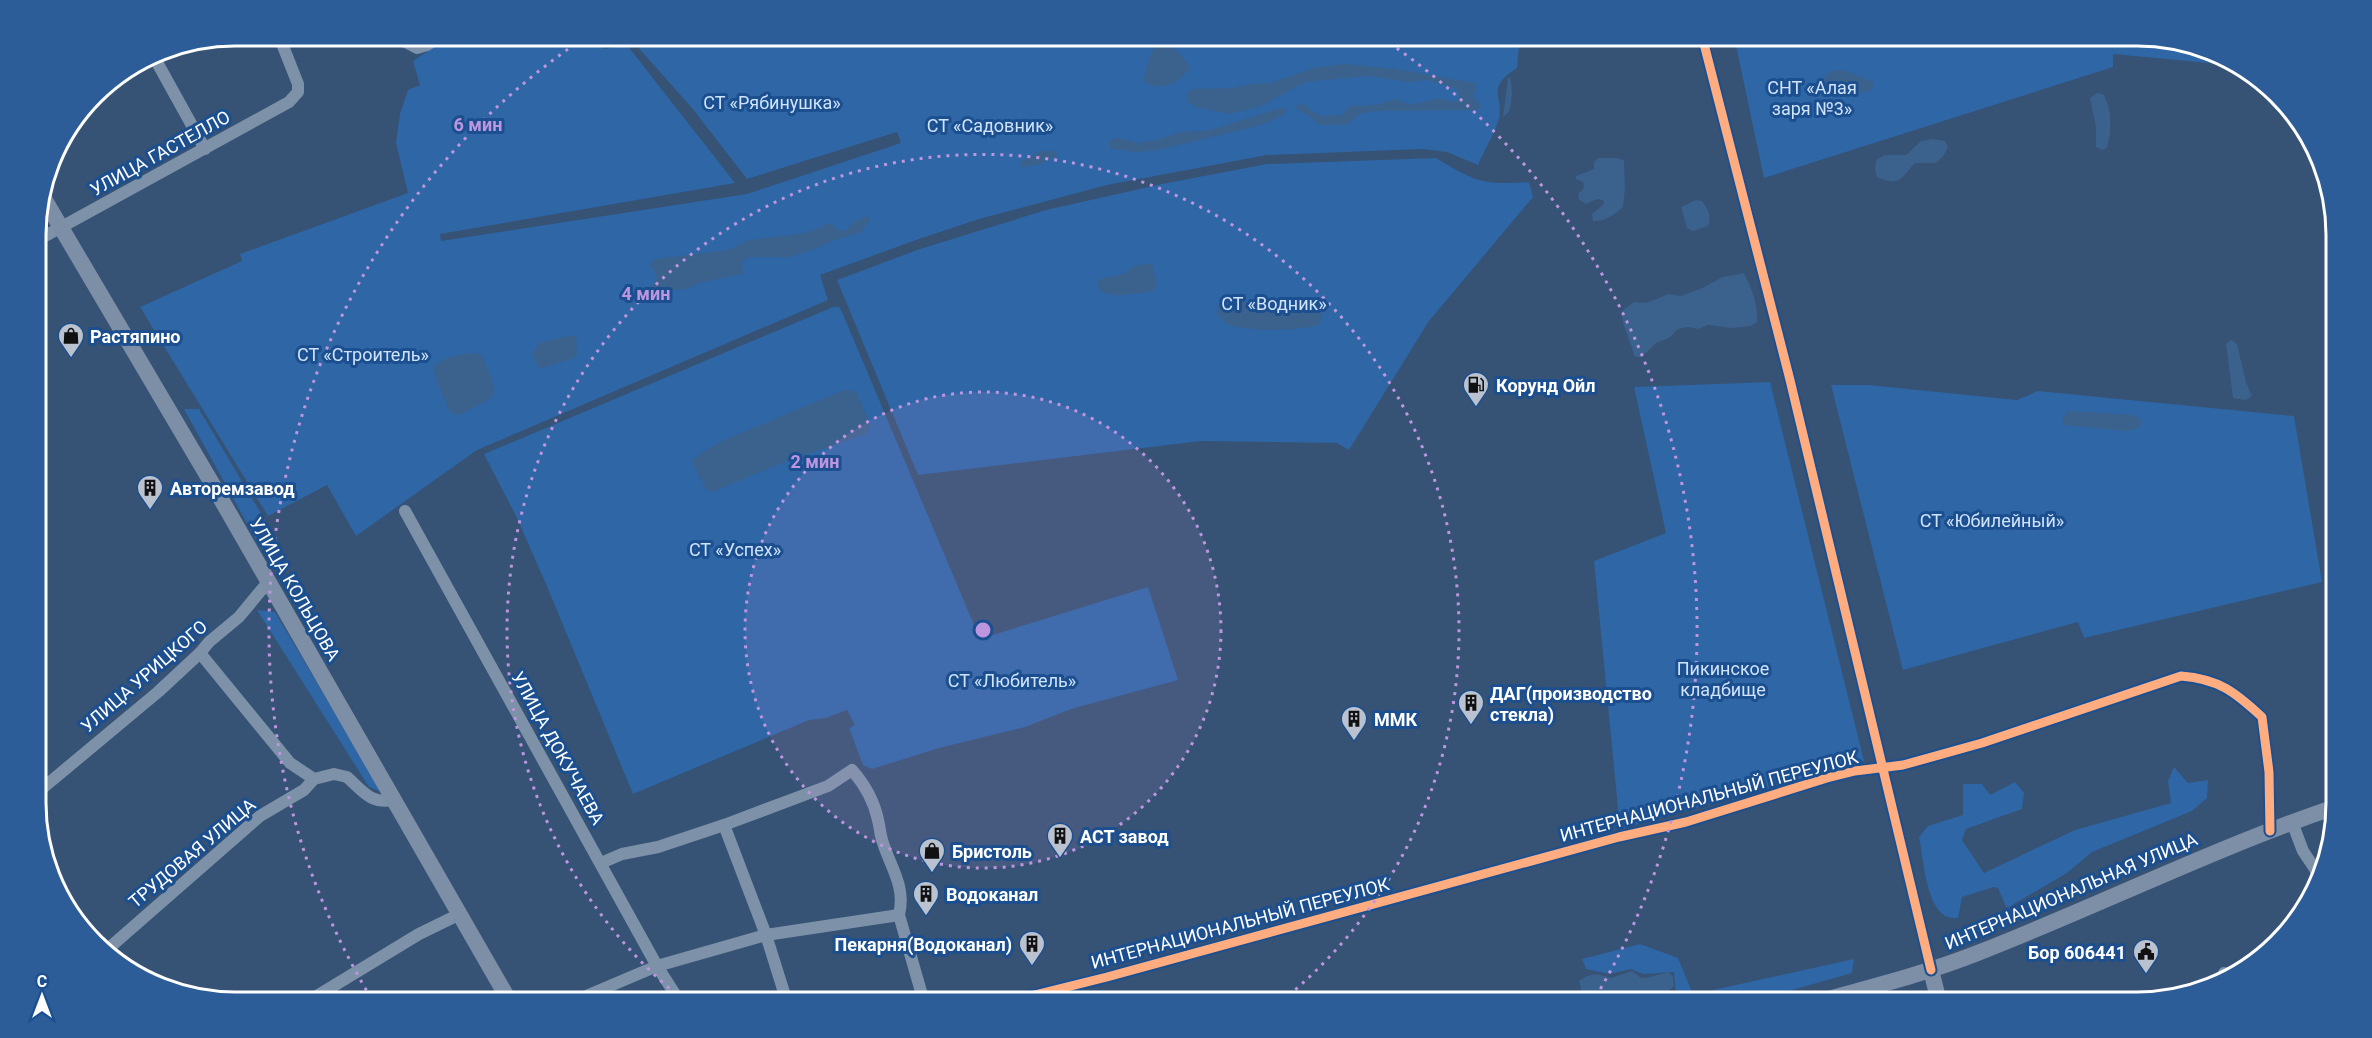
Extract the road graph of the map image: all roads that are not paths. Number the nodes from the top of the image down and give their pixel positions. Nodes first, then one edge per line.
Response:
1 (283, 46) edge
2 (1705, 46) edge
3 (158, 64) edge
4 (205, 149) junction
5 (49, 207) edge
6 (61, 228) junction
7 (47, 236) edge
8 (405, 512) dead end
9 (268, 582) junction
10 (200, 653) junction
11 (1882, 769) junction
12 (314, 779) junction
13 (46, 785) edge
14 (394, 800) junction
15 (2325, 810) edge
16 (2292, 822) junction
17 (724, 825) junction
18 (2270, 831) junction
19 (601, 863) junction
20 (2314, 867) edge
21 (460, 914) junction
22 (900, 915) junction
23 (766, 935) junction
24 (112, 945) edge
25 (657, 966) junction
26 (1931, 970) junction
27 (1856, 991) edge
28 (1936, 991) edge
29 (324, 992) edge
30 (504, 992) edge
31 (596, 992) edge
32 (673, 992) edge
33 (783, 992) edge
34 (921, 992) edge
35 (1046, 992) edge

1 - 4 street, УЛИЦА ГАСТЕЛЛО
2 - 11 street
3 - 4 street
4 - 6 street, УЛИЦА ГАСТЕЛЛО
5 - 6 main road, УЛИЦА КОЛЬЦОВА
6 - 7 street, УЛИЦА ГАСТЕЛЛО
6 - 9 main road, УЛИЦА КОЛЬЦОВА
8 - 19 street, УЛИЦА ДОКУЧАЕВА
9 - 10 street, УЛИЦА УРИЦКОГО
9 - 14 main road, УЛИЦА КОЛЬЦОВА
10 - 12 street
10 - 13 street, УЛИЦА УРИЦКОГО
11 - 18 street, ИНТЕРНАЦИОНАЛЬНЫЙ ПЕРЕУЛОК
11 - 26 street
11 - 35 street, ИНТЕРНАЦИОНАЛЬНЫЙ ПЕРЕУЛОК
12 - 14 street
12 - 24 street, ТРУДОВАЯ УЛИЦА
14 - 21 main road, УЛИЦА КОЛЬЦОВА
15 - 16 main road, ИНТЕРНАЦИОНАЛЬНАЯ УЛИЦА
16 - 18 main road, ИНТЕРНАЦИОНАЛЬНАЯ УЛИЦА
16 - 20 street
17 - 19 street
17 - 22 street
17 - 23 street
18 - 26 main road, ИНТЕРНАЦИОНАЛЬНАЯ УЛИЦА
19 - 25 street, УЛИЦА ДОКУЧАЕВА
21 - 29 street
21 - 30 main road, УЛИЦА КОЛЬЦОВА
22 - 23 street
22 - 34 street
23 - 25 street
23 - 33 street
25 - 31 street
25 - 32 street, УЛИЦА ДОКУЧАЕВА
26 - 27 main road, ИНТЕРНАЦИОНАЛЬНАЯ УЛИЦА
26 - 28 main road

